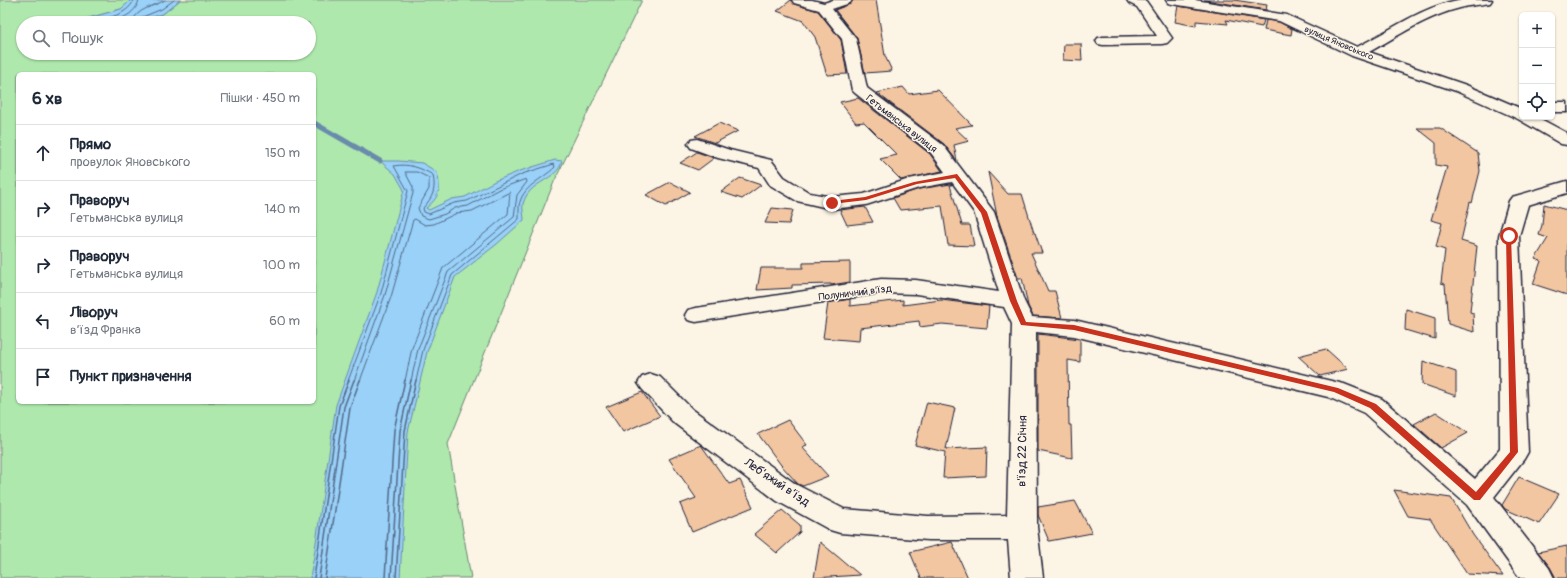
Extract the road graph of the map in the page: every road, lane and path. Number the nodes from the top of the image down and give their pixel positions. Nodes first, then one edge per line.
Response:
1 (798, 0) edge
2 (846, 0) edge
3 (1172, 0) edge
4 (1486, 0) edge
5 (1138, 2) edge
6 (1457, 2) edge
7 (1189, 3) junction
8 (824, 7) junction
9 (1103, 41) dead end
10 (1357, 53) junction
11 (1500, 106) junction
12 (1519, 106) edge
13 (1555, 107) edge
14 (1567, 107) edge
15 (1519, 114) edge
16 (1530, 120) edge
17 (1567, 140) edge
18 (697, 144) dead end
19 (957, 176) junction
20 (1567, 187) edge
21 (1018, 313) junction
22 (696, 315) dead end
23 (651, 383) dead end
24 (1477, 497) junction
25 (1022, 527) junction
26 (1027, 578) edge
27 (1538, 578) edge

1 - 8 street
2 - 8 street
3 - 7 street, вулиця Яновського
4 - 6 street
5 - 7 street
5 - 9 street
6 - 10 street
7 - 10 street, вулиця Яновського
8 - 19 street, Гетьманська вулиця
10 - 11 street, вулиця Яновського
11 - 12 street
11 - 15 street, вулиця Яновського
13 - 14 street
16 - 17 street
18 - 19 street
19 - 21 street, Гетьманська вулиця
20 - 24 street
21 - 22 street, Полуничний в’їзд
21 - 24 street
21 - 25 street, в'їзд 22 Січня
23 - 25 street, Леб’яжий в’їзд
24 - 27 street
25 - 26 street, в'їзд 22 Січня

